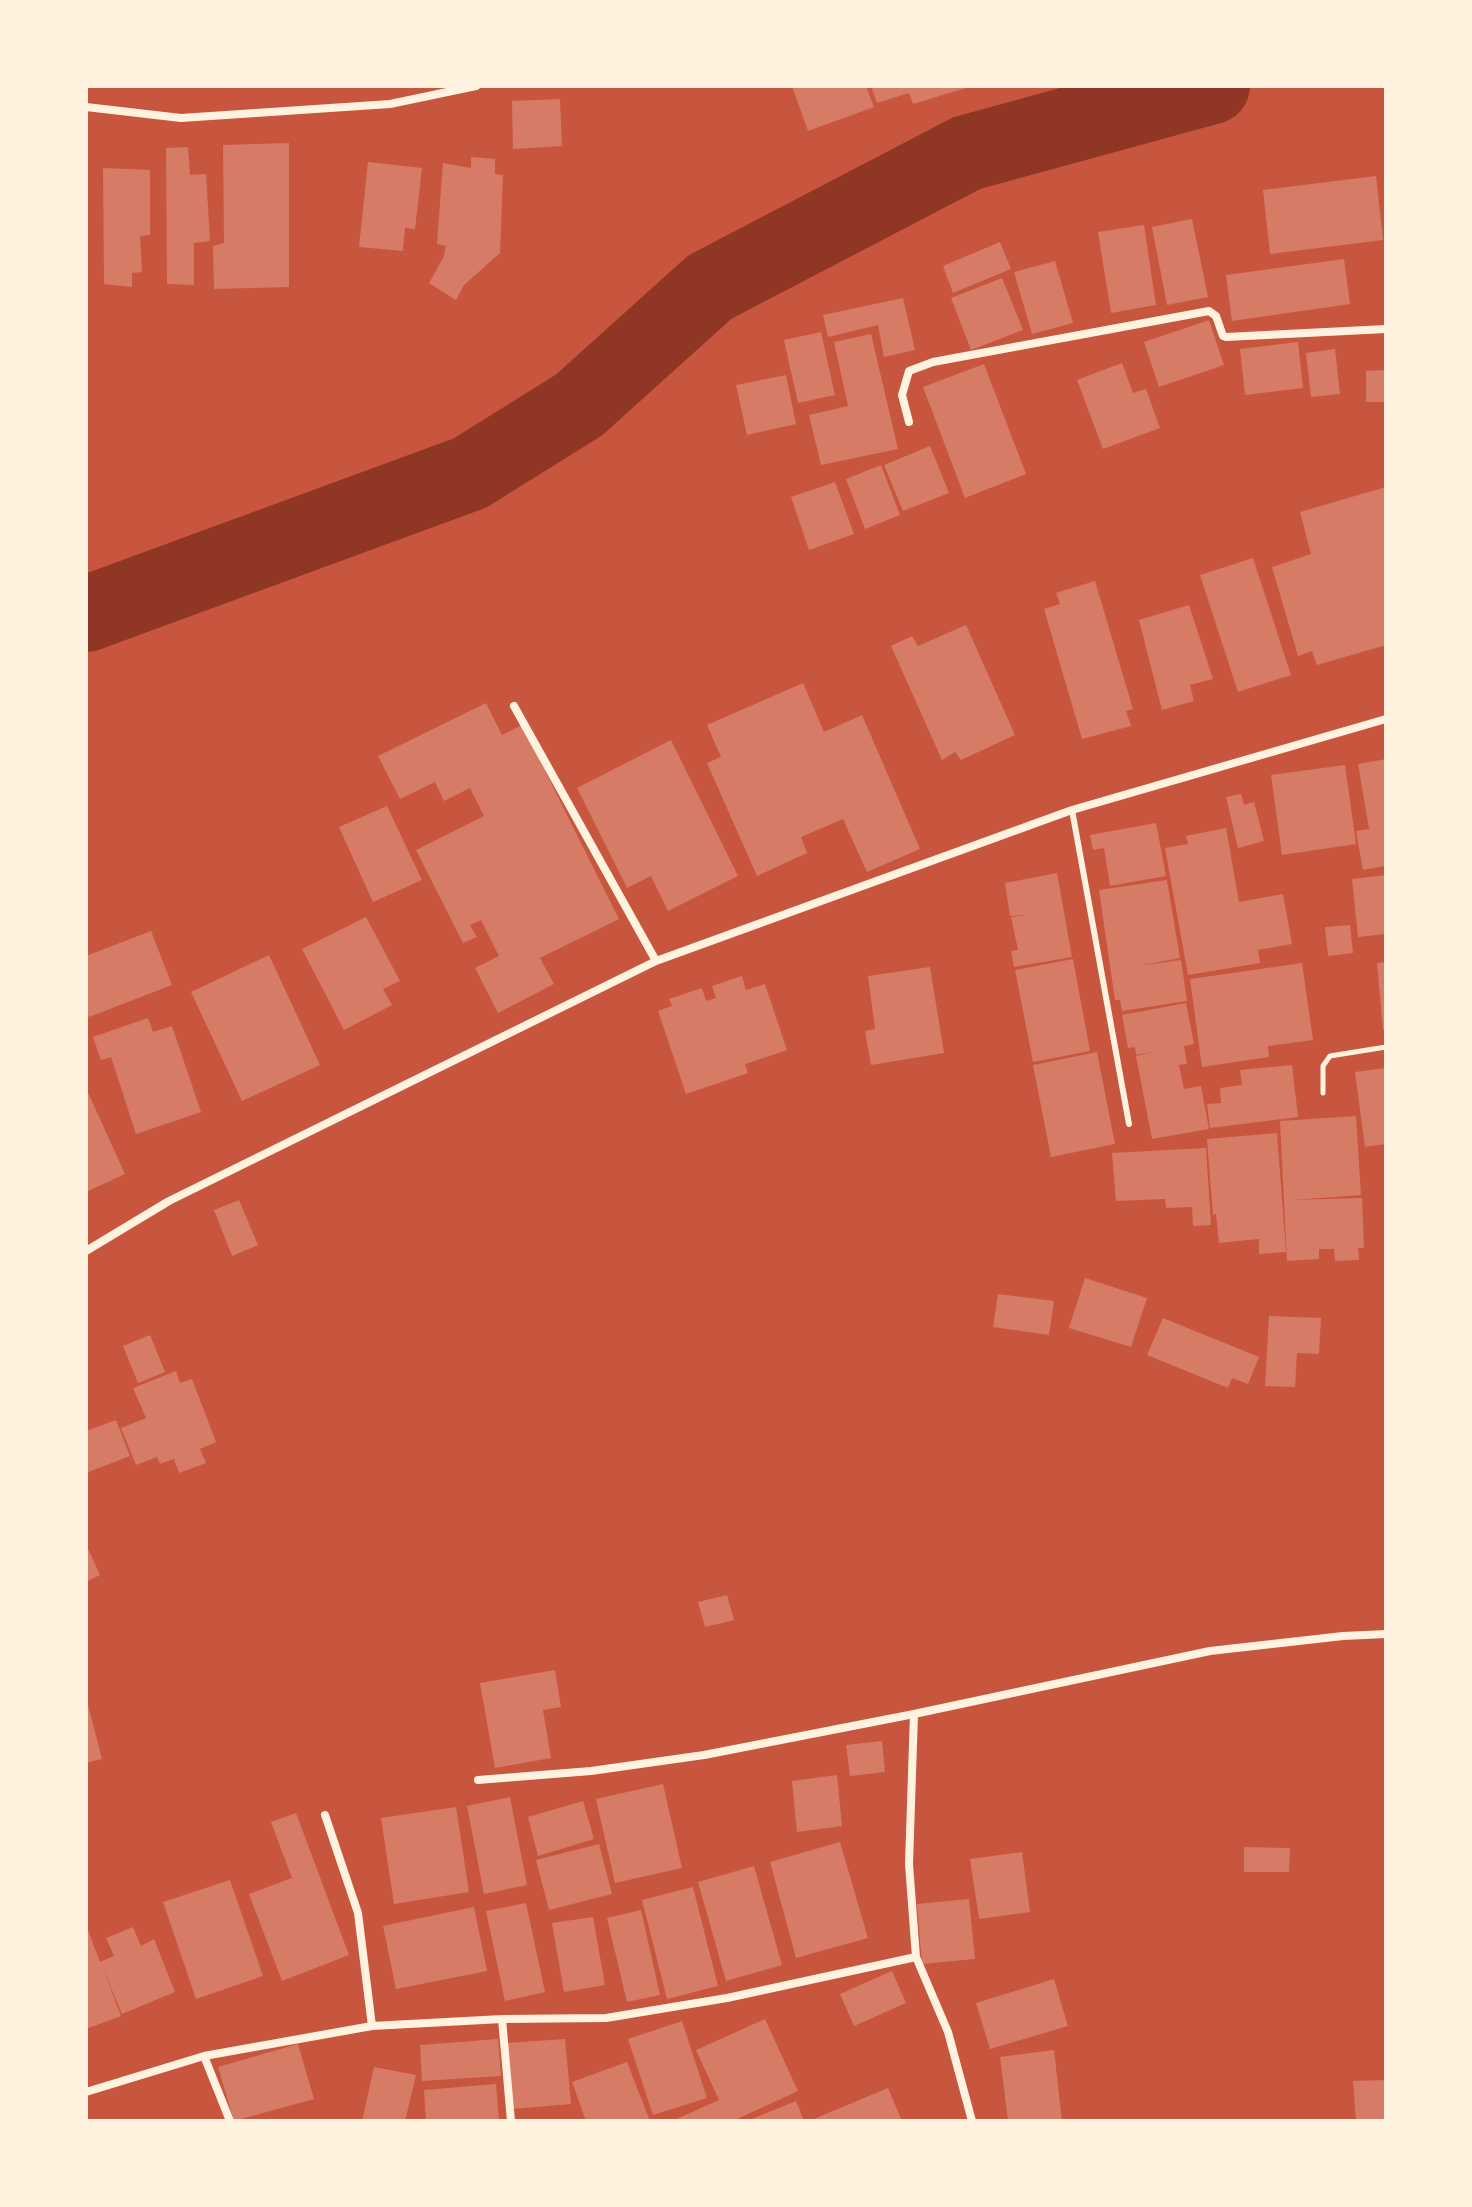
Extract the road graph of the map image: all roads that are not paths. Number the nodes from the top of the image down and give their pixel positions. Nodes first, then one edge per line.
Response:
1 (476, 86) edge
2 (86, 107) edge
3 (1386, 329) edge
4 (909, 422) dead end
5 (514, 706) dead end
6 (1386, 719) edge
7 (1072, 810) junction
8 (656, 961) junction
9 (1129, 1124) dead end
10 (86, 1251) edge
11 (1386, 1634) edge
12 (914, 1714) junction
13 (478, 1780) dead end
14 (325, 1815) dead end
15 (916, 1957) junction
16 (502, 2019) junction
17 (372, 2026) junction
18 (204, 2056) junction
19 (86, 2092) edge
20 (230, 2121) edge
21 (511, 2121) edge
22 (972, 2121) edge

1 - 2 street
3 - 4 street
5 - 8 street
6 - 7 street
7 - 8 street
7 - 9 lane
8 - 10 street
11 - 12 street
12 - 13 street
12 - 15 street
14 - 17 street
15 - 16 street
15 - 22 street
16 - 17 street
16 - 21 street
17 - 18 street
18 - 19 street
18 - 20 street

